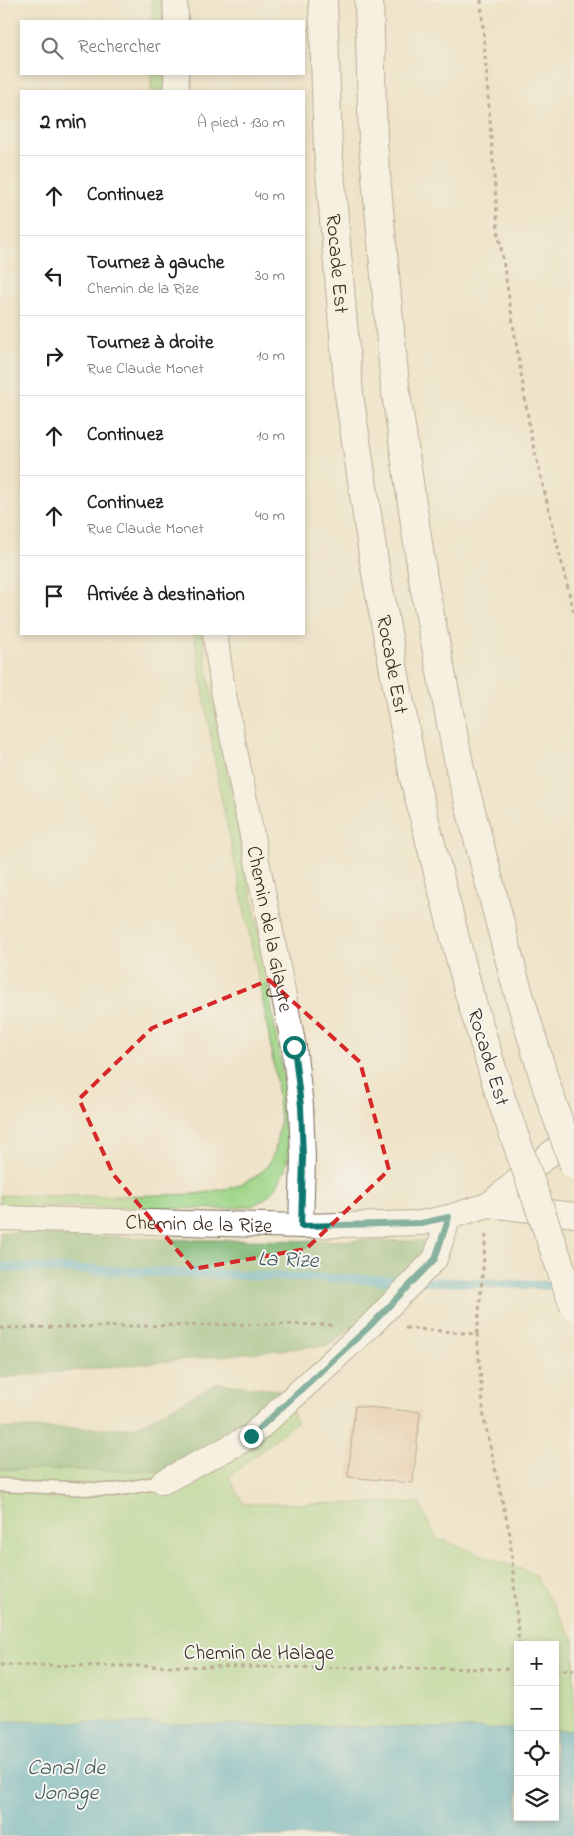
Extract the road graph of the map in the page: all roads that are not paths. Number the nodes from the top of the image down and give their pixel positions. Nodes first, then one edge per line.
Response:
1 (175, 0) edge
2 (323, 0) edge
3 (369, 0) edge
4 (176, 20) edge
5 (176, 75) edge
6 (177, 90) edge
7 (215, 635) edge
8 (574, 1134) edge
9 (574, 1165) edge
10 (488, 1205) junction
11 (574, 1215) edge
12 (449, 1217) junction
13 (0, 1218) edge
14 (301, 1226) junction
15 (574, 1306) edge
16 (163, 1482) joint
17 (0, 1485) edge

1 - 4 street
2 - 15 highway, Rocade Est, bridge
3 - 9 highway, bridge
5 - 6 street
7 - 14 street, Chemin de la Glayre
8 - 10 street
10 - 11 street, Chemin de la Rize
10 - 12 street, Chemin de la Rize
12 - 14 street, Chemin de la Rize
12 - 16 street
13 - 14 street, Chemin de la Rize
16 - 17 lane

